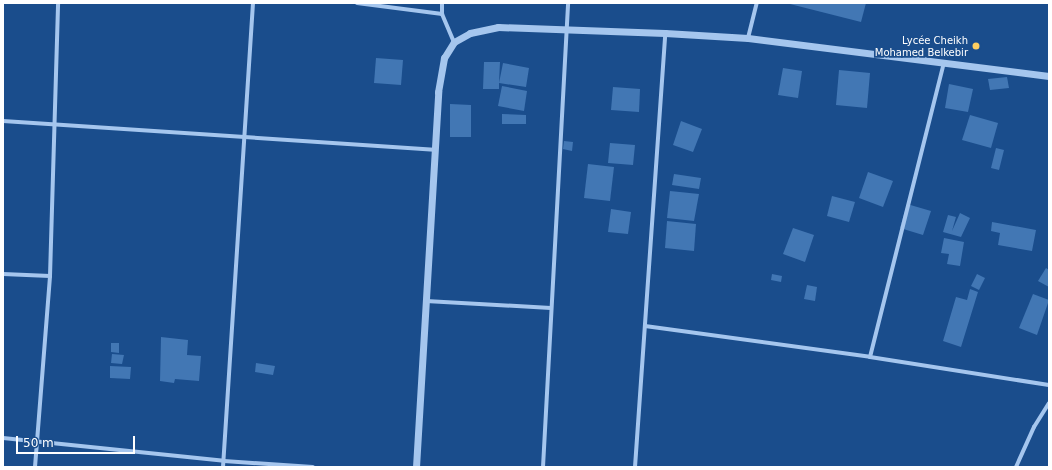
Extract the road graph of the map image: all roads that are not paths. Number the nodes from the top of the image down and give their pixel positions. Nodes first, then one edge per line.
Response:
1 (58, 3) edge
2 (253, 3) edge
3 (357, 3) edge
4 (442, 3) edge
5 (568, 3) edge
6 (757, 3) edge
7 (442, 14) junction
8 (566, 30) junction
9 (665, 33) junction
10 (748, 38) junction
11 (454, 42) junction
12 (944, 63) junction
13 (1049, 76) edge
14 (3, 122) edge
15 (54, 126) junction
16 (244, 138) junction
17 (434, 150) junction
18 (3, 274) edge
19 (50, 276) junction
20 (426, 301) junction
21 (551, 308) junction
22 (646, 326) junction
23 (870, 357) junction
24 (1049, 385) edge
25 (1049, 403) edge
26 (3, 438) edge
27 (36, 439) junction
28 (224, 461) junction
29 (35, 467) edge
30 (223, 467) edge
31 (313, 467) edge
32 (416, 467) edge
33 (542, 467) edge
34 (635, 467) edge
35 (1016, 467) edge

1 - 15 street
2 - 16 street
3 - 7 street
4 - 7 street
5 - 8 street
6 - 10 street
7 - 11 street
8 - 9 street
8 - 11 street
8 - 21 street
9 - 10 street
9 - 22 street
10 - 12 street
11 - 17 street
12 - 13 street
12 - 23 street
14 - 15 street
15 - 16 street
15 - 19 street
16 - 17 street
16 - 28 street
17 - 20 street
18 - 19 street
19 - 27 street
20 - 21 street
20 - 32 street
21 - 33 street
22 - 23 street
22 - 34 street
23 - 24 street
25 - 35 street
26 - 27 street
27 - 28 street
27 - 29 street
28 - 30 street
28 - 31 street

